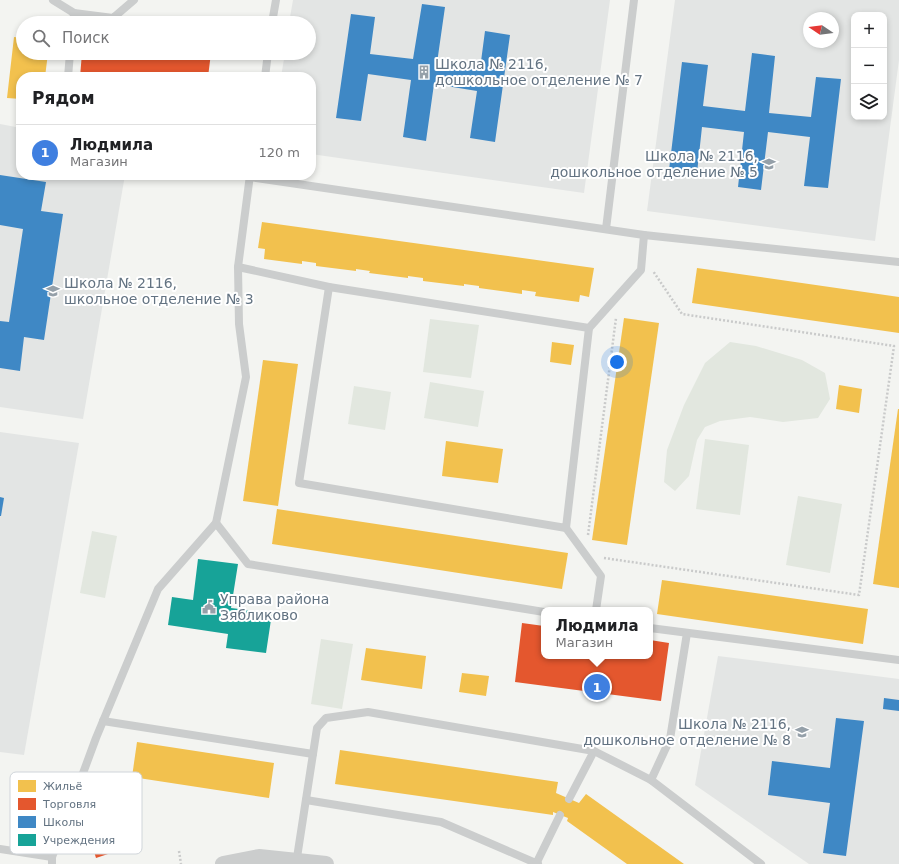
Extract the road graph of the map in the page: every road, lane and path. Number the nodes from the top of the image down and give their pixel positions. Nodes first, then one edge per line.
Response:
1 (53, 0) edge
2 (134, 0) edge
3 (276, 0) edge
4 (634, 0) edge
5 (74, 13) junction
6 (74, 16) edge
7 (97, 16) edge
8 (115, 16) edge
9 (273, 16) edge
10 (69, 60) edge
11 (267, 60) edge
12 (68, 72) edge
13 (266, 72) edge
14 (249, 180) edge
15 (276, 180) edge
16 (606, 230) junction
17 (644, 235) junction
18 (642, 254) junction
19 (899, 262) edge
20 (238, 267) junction
21 (329, 287) junction
22 (619, 294) junction
23 (589, 328) junction
24 (216, 523) junction
25 (566, 528) junction
26 (586, 555) junction
27 (596, 607) edge
28 (541, 612) edge
29 (653, 628) edge
30 (687, 632) junction
31 (899, 660) edge
32 (103, 721) junction
33 (594, 751) junction
34 (313, 754) junction
35 (84, 772) edge
36 (651, 780) junction
37 (569, 799) dead end
38 (306, 800) junction
39 (560, 815) dead end
40 (0, 849) edge
41 (10, 851) edge
42 (179, 852) dead end
43 (22, 854) edge
44 (52, 861) edge
45 (296, 862) edge
46 (181, 864) edge
47 (223, 864) edge
48 (326, 864) edge
49 (537, 864) edge
50 (761, 864) edge

1 - 5 lane
2 - 8 lane
3 - 9 lane
4 - 16 lane
5 - 6 lane
5 - 7 lane
10 - 12 lane
11 - 13 lane
14 - 20 lane
15 - 16 lane
16 - 17 lane
17 - 18 lane
17 - 19 lane
18 - 22 lane
18 - 26 path
20 - 21 lane
20 - 24 lane
21 - 23 lane
21 - 25 lane
22 - 23 lane
22 - 26 path
23 - 25 lane
24 - 28 lane
24 - 32 lane
25 - 26 lane
26 - 27 lane
29 - 30 lane
30 - 31 lane
30 - 36 lane
32 - 34 lane
32 - 35 lane
33 - 34 lane
33 - 36 lane
33 - 37 lane
34 - 38 lane
36 - 50 lane
38 - 45 lane
38 - 49 lane
39 - 49 lane
40 - 41 lane
42 - 46 path
43 - 44 lane
45 - 47 street
45 - 48 street

